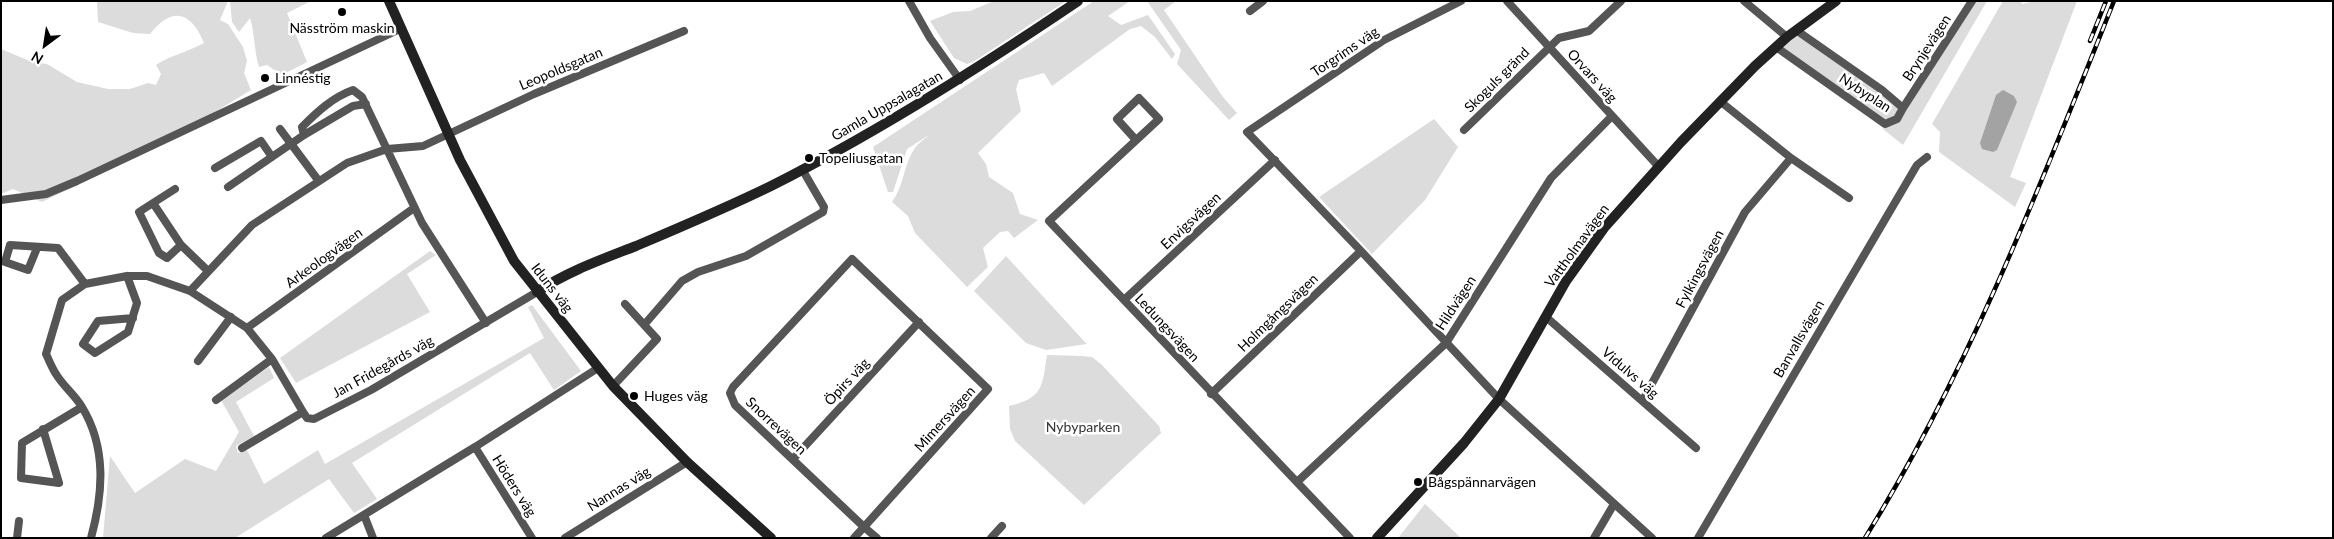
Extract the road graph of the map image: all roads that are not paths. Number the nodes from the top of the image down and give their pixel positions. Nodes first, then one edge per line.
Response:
1 (389, 1) edge
2 (909, 1) edge
3 (1078, 1) edge
4 (1263, 1) edge
5 (1461, 1) edge
6 (1507, 1) edge
7 (1621, 1) edge
8 (1744, 1) edge
9 (1836, 1) edge
10 (1972, 1) edge
11 (1250, 11) dead end
12 (400, 29) junction
13 (1796, 30) junction
14 (684, 31) dead end
15 (1787, 37) junction
16 (1548, 47) junction
17 (1776, 47) junction
18 (960, 80) junction
19 (1721, 102) junction
20 (366, 104) junction
21 (1903, 108) junction
22 (1612, 117) junction
23 (280, 129) dead end
24 (1464, 130) dead end
25 (449, 134) junction
26 (304, 135) junction
27 (1136, 140) junction
28 (292, 145) junction
29 (387, 149) junction
30 (272, 157) junction
31 (1927, 157) dead end
32 (1792, 158) junction
33 (1275, 160) junction
34 (1659, 167) junction
35 (215, 168) dead end
36 (802, 169) junction
37 (318, 180) junction
38 (228, 187) dead end
39 (175, 189) dead end
40 (1849, 198) dead end
41 (1, 200) edge
42 (152, 203) junction
43 (414, 208) junction
44 (181, 245) junction
45 (37, 248) dead end
46 (1361, 251) junction
47 (852, 259) joint
48 (208, 271) junction
49 (127, 276) junction
50 (85, 284) junction
51 (190, 291) junction
52 (536, 292) junction
53 (1124, 300) junction
54 (625, 304) dead end
55 (231, 317) junction
56 (1546, 317) junction
57 (132, 318) junction
58 (919, 322) junction
59 (486, 323) junction
60 (644, 325) junction
61 (247, 328) junction
62 (1446, 343) junction
63 (272, 359) junction
64 (198, 361) dead end
65 (598, 368) junction
66 (613, 386) junction
67 (1212, 394) junction
68 (1499, 399) junction
69 (216, 400) dead end
70 (1643, 400) junction
71 (82, 407) junction
72 (302, 412) junction
73 (43, 429) junction
74 (475, 447) junction
75 (242, 448) dead end
76 (1696, 448) dead end
77 (793, 459) junction
78 (687, 462) junction
79 (1297, 482) junction
80 (1614, 504) junction
81 (364, 516) junction
82 (19, 521) dead end
83 (1002, 526) dead end
84 (864, 527) junction
85 (17, 538) edge
86 (92, 538) edge
87 (326, 538) edge
88 (373, 538) edge
89 (532, 538) edge
90 (564, 538) edge
91 (772, 538) edge
92 (854, 538) edge
93 (876, 538) edge
94 (991, 538) edge
95 (1350, 538) edge
96 (1377, 538) edge
97 (1594, 538) edge
98 (1652, 538) edge
99 (1698, 538) edge

1 - 12 street, Iduns väg
2 - 18 street
3 - 18 street, Gamla Uppsalagatan
4 - 11 street
5 - 33 street, Torgrims väg
6 - 16 street, Orvars väg
7 - 16 street, Skoguls gränd
8 - 15 street
9 - 13 street, Vattholmavägen
10 - 21 street, Brynjevägen
12 - 25 street, Iduns väg
12 - 41 street
13 - 15 street, Vattholmavägen
13 - 21 street, Nybyplan
14 - 25 street, Leopoldsgatan
15 - 17 street, Vattholmavägen
16 - 22 street, Orvars väg
16 - 24 street, Skoguls gränd
17 - 19 street, Vattholmavägen
17 - 21 street, Nybyplan
18 - 36 street, Gamla Uppsalagatan
19 - 32 street
19 - 34 street, Vattholmavägen
20 - 26 street
20 - 26 street
20 - 29 street
22 - 34 street, Orvars väg
22 - 62 street, Hildvägen
23 - 28 street
25 - 29 street, Leopoldsgatan
25 - 52 street, Iduns väg
26 - 28 street
27 - 27 street, Ledungsvägen
27 - 53 street, Ledungsvägen
28 - 30 street
28 - 37 street
29 - 37 street, Leopoldsgatan
29 - 43 street
30 - 35 street
30 - 38 street
31 - 99 street, Banvallsvägen
32 - 40 street
32 - 70 street, Fylkingsvägen
33 - 46 street
33 - 53 street, Envigsvägen
34 - 56 street, Vattholmavägen
36 - 52 street, Gamla Uppsalagatan
36 - 60 street
37 - 48 street, Leopoldsgatan
39 - 42 street
42 - 44 street
42 - 44 street
43 - 59 street
43 - 61 street, Arkeologvägen
44 - 48 street
45 - 50 street
46 - 62 street
46 - 67 street, Holmgångsvägen
47 - 58 street, Mimersvägen
47 - 77 street, Snorrevägen
48 - 51 street, Leopoldsgatan
49 - 50 street
49 - 51 street
49 - 57 street
50 - 71 street
51 - 55 street
52 - 59 street, Jan Fridegårds väg
52 - 65 street, Iduns väg
53 - 67 street, Ledungsvägen
54 - 60 street
55 - 61 street
55 - 64 street
56 - 68 street, Vattholmavägen
56 - 70 street, Vidulvs väg
57 - 57 street
58 - 77 street, Öpirs väg
58 - 84 street, Mimersvägen
59 - 72 street, Jan Fridegårds väg
60 - 66 street
61 - 63 street
62 - 68 street
62 - 79 street, Hildvägen
63 - 69 street
63 - 72 street
65 - 66 street, Iduns väg
65 - 74 street
66 - 78 street, Iduns väg
67 - 79 street, Ledungsvägen
68 - 80 street
68 - 96 street, Vattholmavägen
70 - 76 street, Vidulvs väg
71 - 73 street
71 - 86 street
72 - 75 street
73 - 73 street
74 - 81 street
74 - 89 street, Höders väg
77 - 84 street, Snorrevägen
78 - 90 street, Nannas väg
78 - 91 street, Iduns väg
79 - 95 street, Ledungsvägen
80 - 97 street
80 - 98 street
81 - 87 street
81 - 88 street
82 - 85 street
83 - 94 street
84 - 92 street, Mimersvägen
84 - 93 street, Snorrevägen

